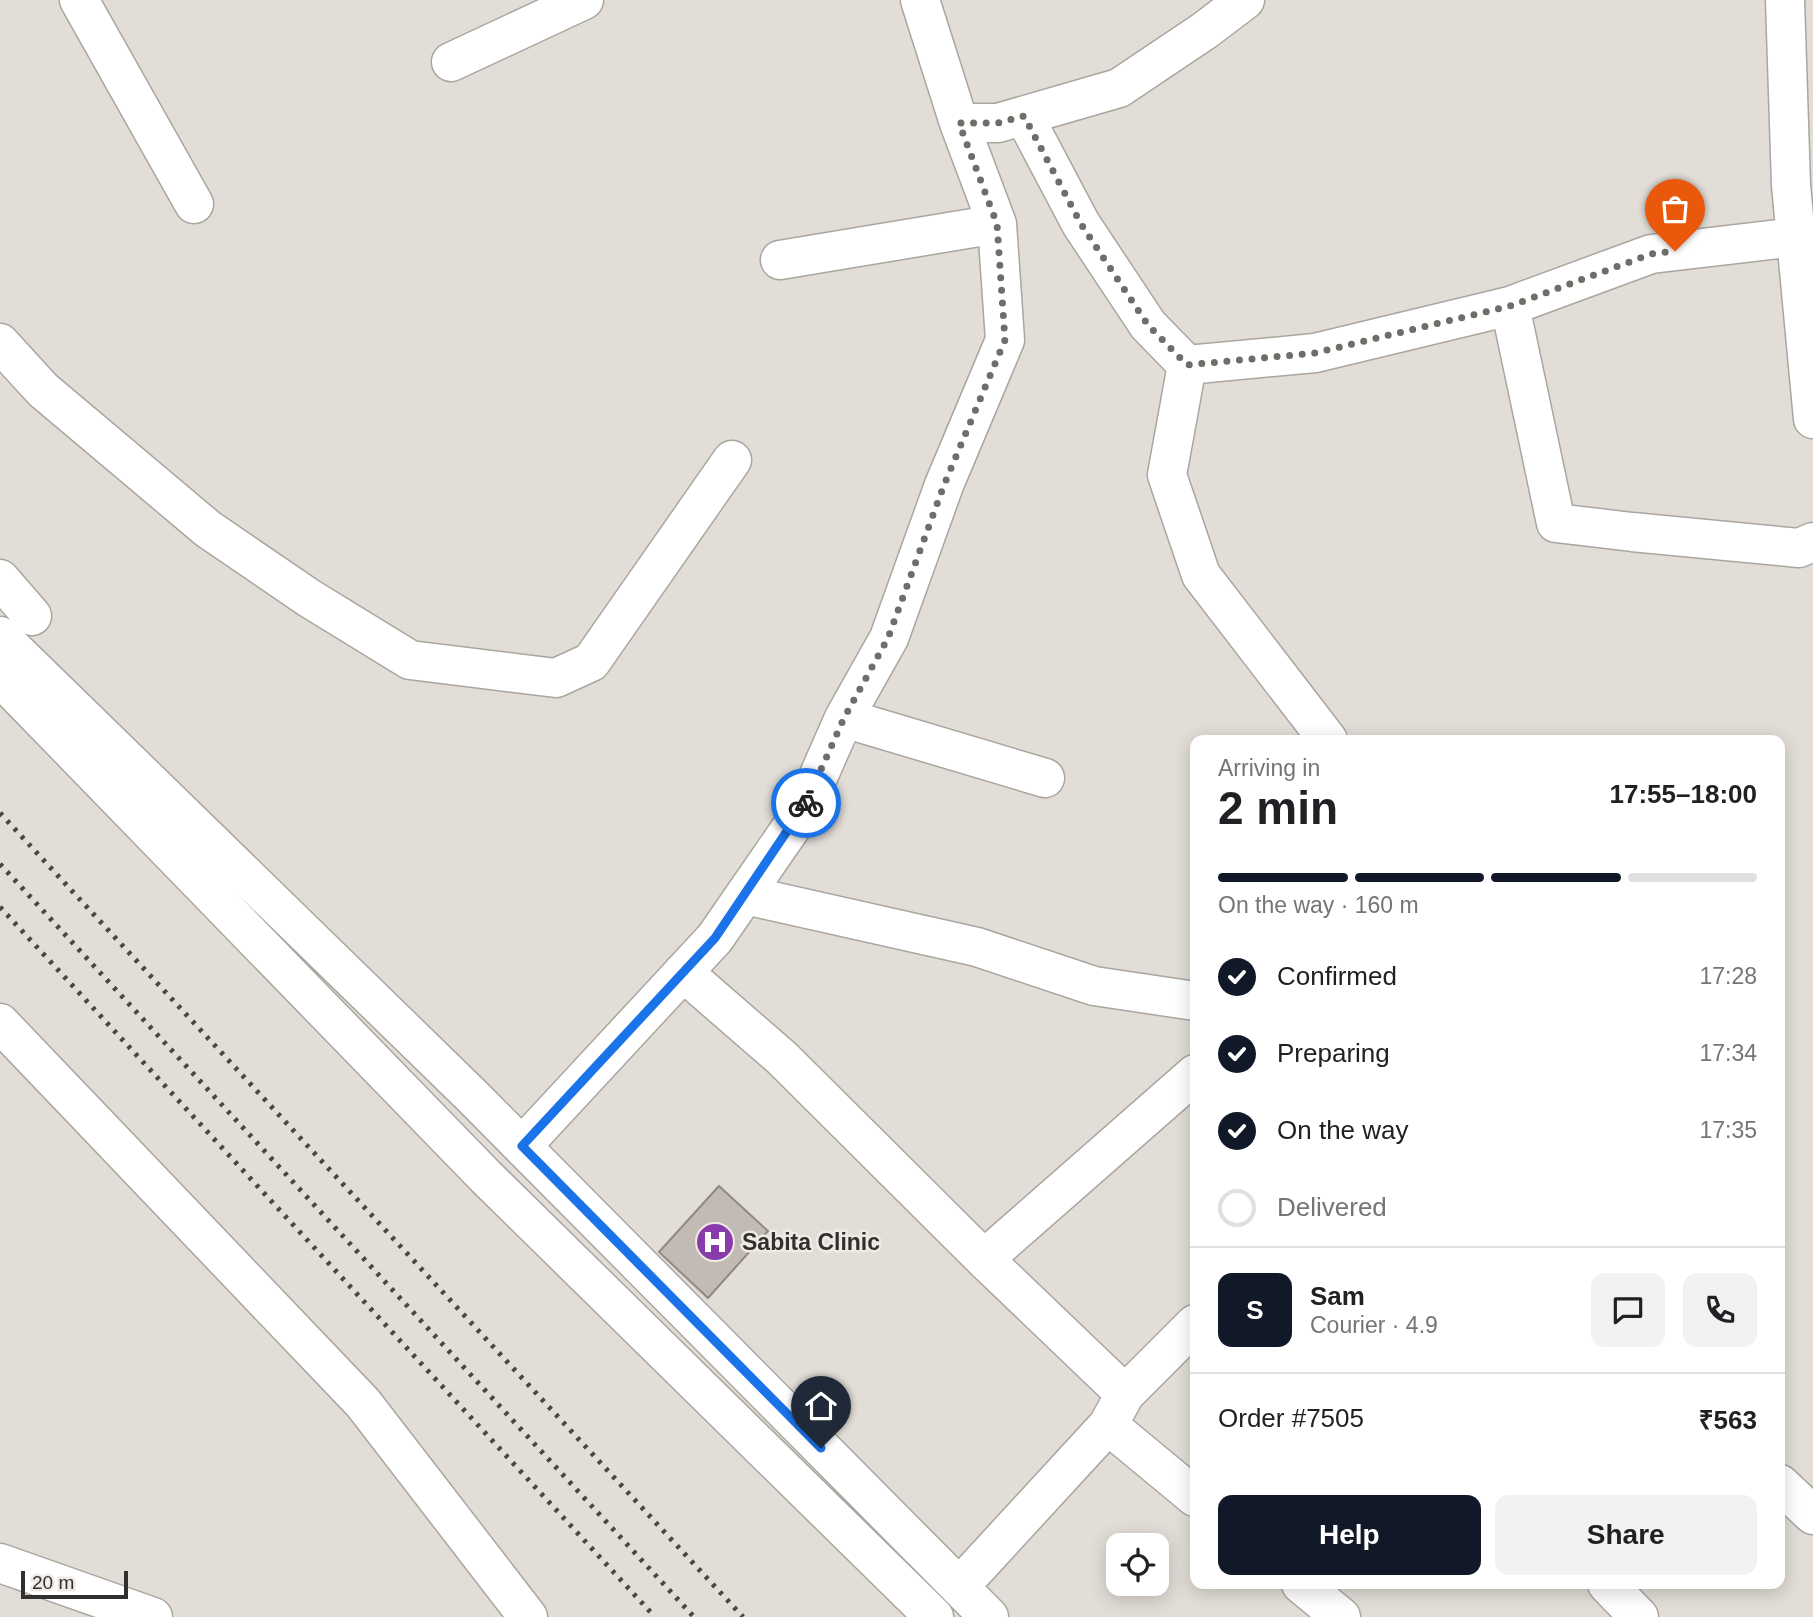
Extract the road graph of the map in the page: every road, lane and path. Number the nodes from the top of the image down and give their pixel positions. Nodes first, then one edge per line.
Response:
1 (79, 0) edge
2 (584, 0) edge
3 (920, 0) edge
4 (1245, 0) edge
5 (1786, 0) edge
6 (451, 62) dead end
7 (1024, 116) junction
8 (959, 123) junction
9 (1802, 190) edge
10 (194, 204) dead end
11 (997, 224) junction
12 (1795, 237) junction
13 (780, 260) dead end
14 (1510, 306) junction
15 (0, 343) edge
16 (1187, 365) junction
17 (1813, 419) edge
18 (732, 460) dead end
19 (1813, 542) edge
20 (0, 579) edge
21 (32, 616) dead end
22 (0, 636) edge
23 (0, 677) edge
24 (844, 718) junction
25 (1324, 735) edge
26 (1045, 778) dead end
27 (745, 895) junction
28 (683, 972) junction
29 (1190, 1000) edge
30 (0, 1023) edge
31 (1190, 1078) edge
32 (522, 1146) junction
33 (984, 1259) junction
34 (1190, 1329) edge
35 (1116, 1409) junction
36 (1785, 1489) edge
37 (1190, 1491) edge
38 (1813, 1515) edge
39 (0, 1563) edge
40 (959, 1587) junction
41 (1307, 1589) edge
42 (1613, 1589) edge
43 (153, 1617) edge
44 (528, 1617) edge
45 (934, 1617) edge
46 (989, 1617) edge
47 (1341, 1617) edge
48 (1639, 1617) edge

1 - 10 street
2 - 6 street
3 - 8 street
4 - 7 street
5 - 9 street
7 - 8 street
7 - 16 street
8 - 11 street
9 - 12 street
11 - 13 street
11 - 24 street
12 - 14 street
12 - 17 street
14 - 16 street
14 - 19 street
15 - 18 street
16 - 25 street
20 - 21 street
22 - 32 street
23 - 45 street
24 - 26 street
24 - 27 street
27 - 28 street
27 - 29 street
28 - 32 street
28 - 33 street
30 - 44 street
31 - 33 street
32 - 40 street
33 - 35 street
34 - 35 street
35 - 37 street
35 - 40 street
36 - 38 street
39 - 43 street
40 - 46 street
41 - 47 street
42 - 48 street

